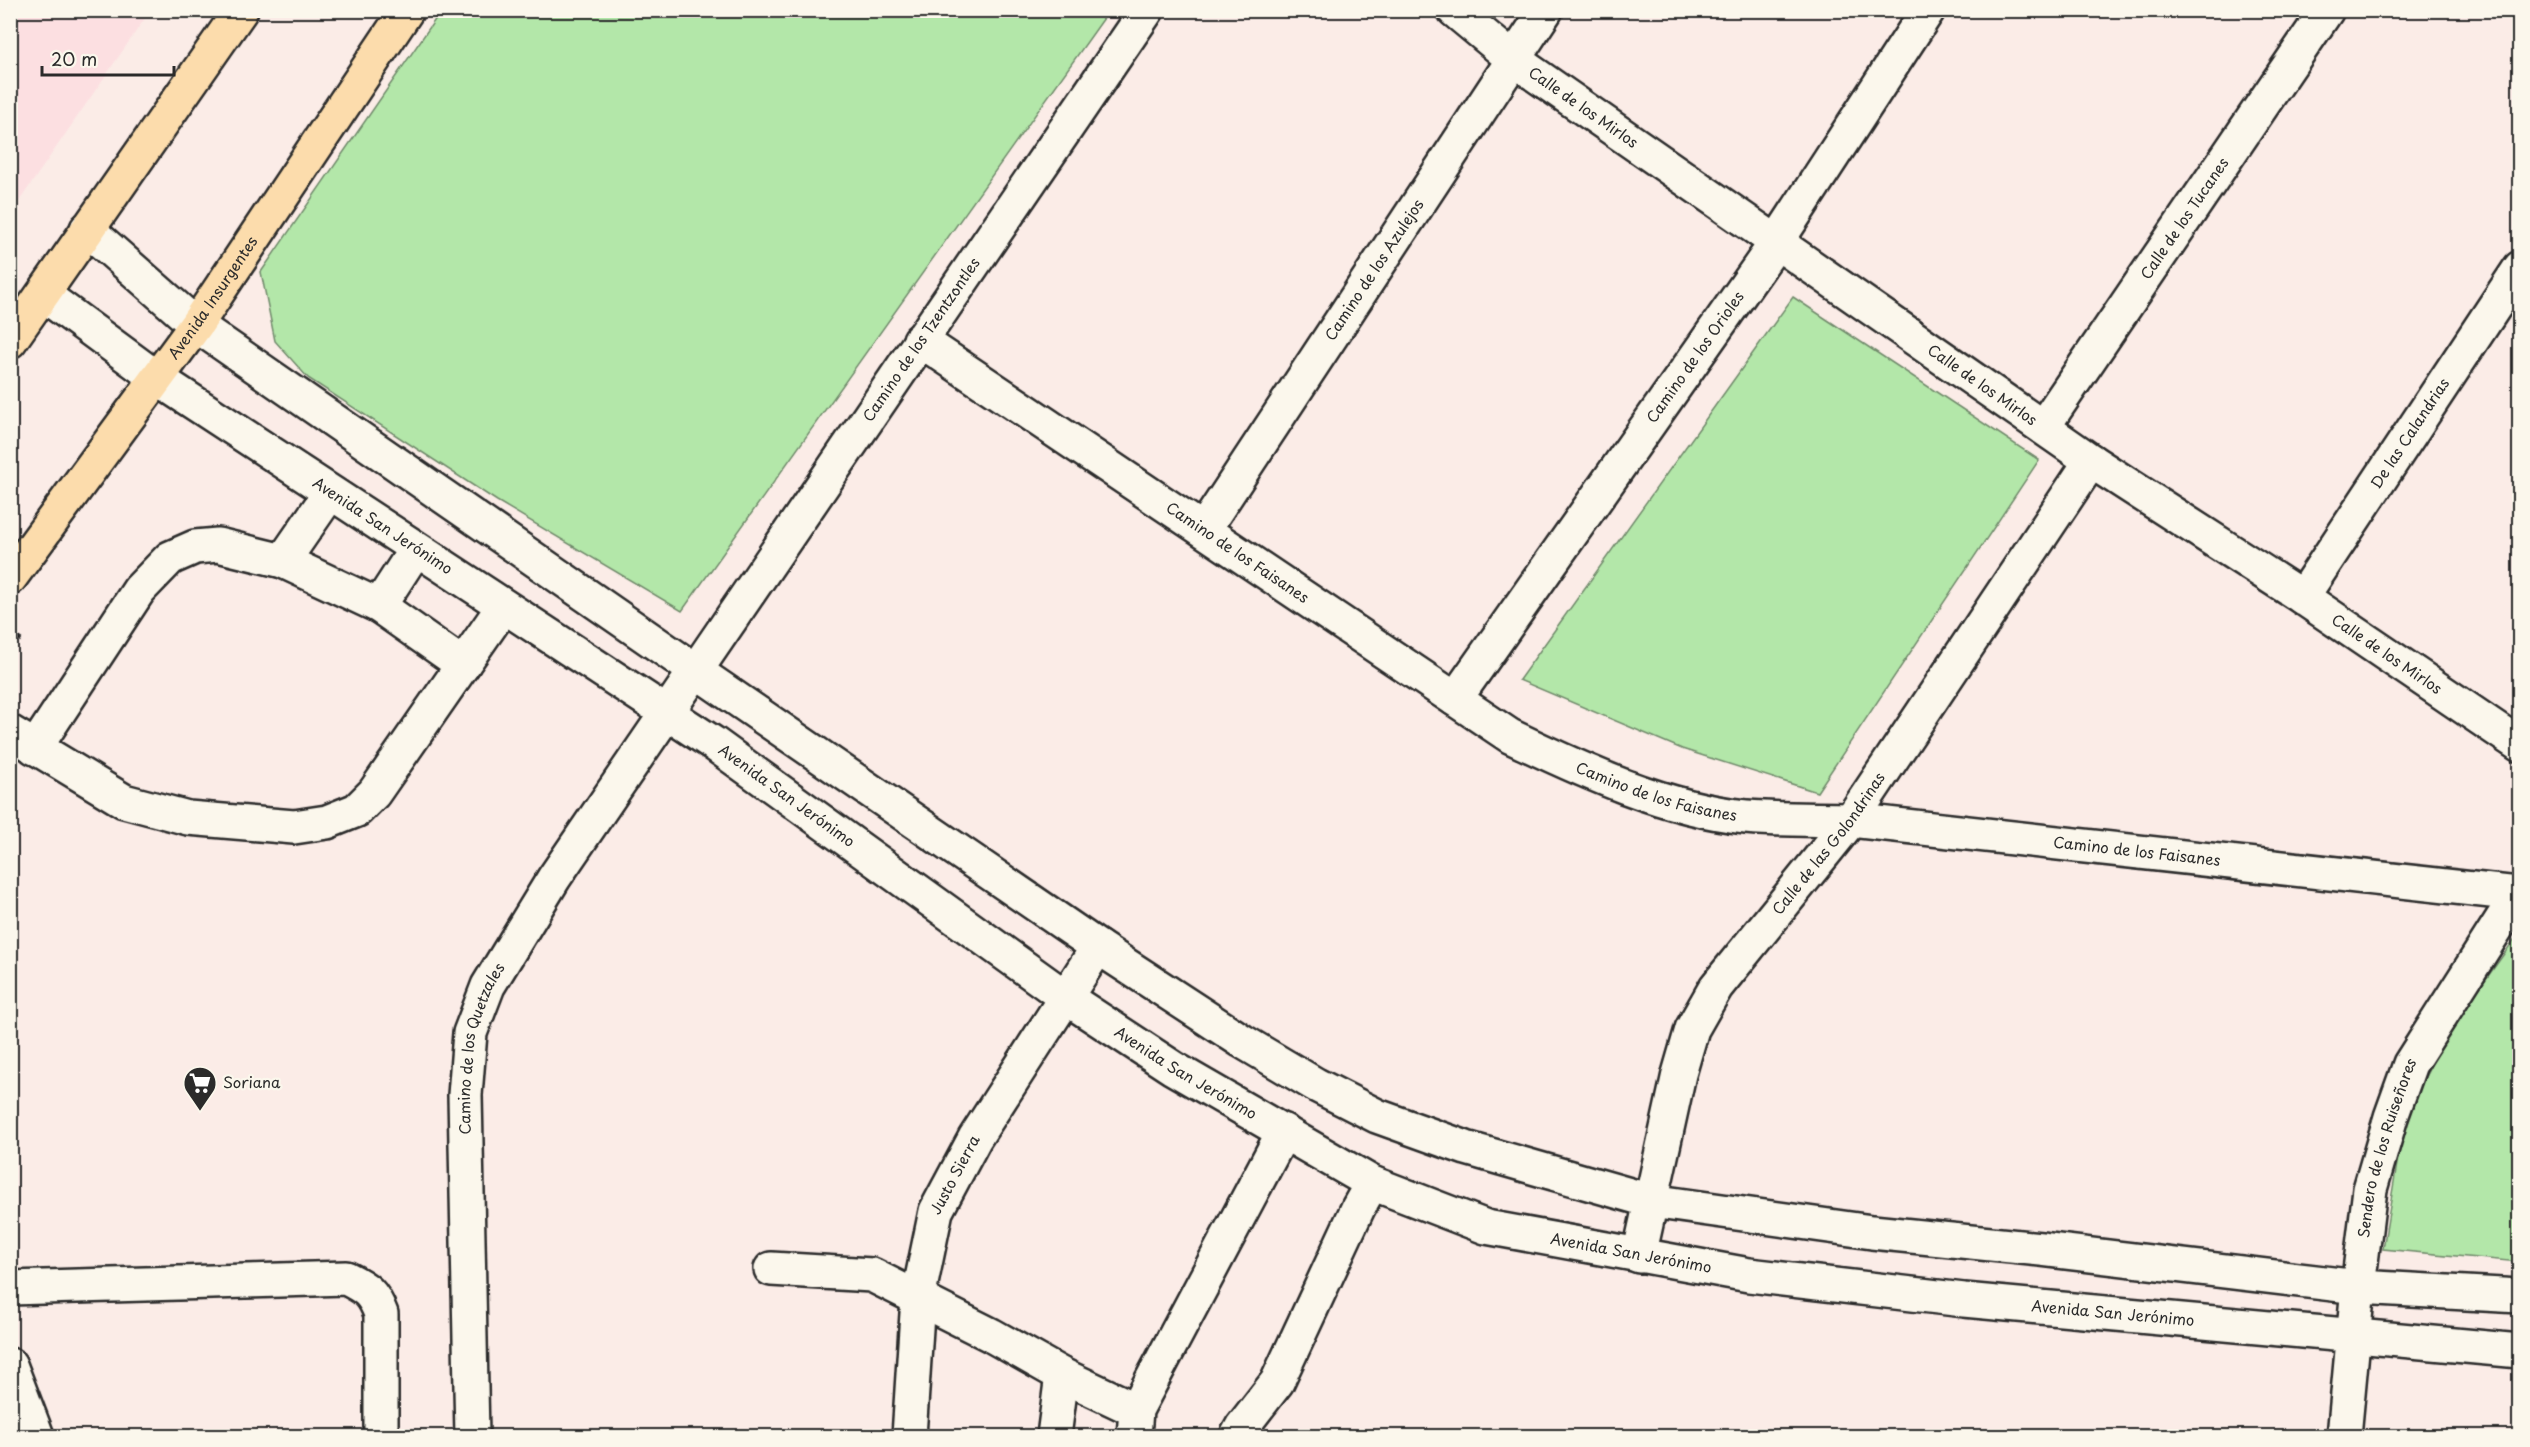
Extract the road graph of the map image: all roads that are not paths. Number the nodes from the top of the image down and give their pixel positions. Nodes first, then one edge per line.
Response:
1 (241, 10) edge
2 (407, 10) edge
3 (1147, 10) edge
4 (1454, 10) edge
5 (1546, 10) edge
6 (1928, 10) edge
7 (2327, 10) edge
8 (1513, 59) junction
9 (87, 229) junction
10 (1776, 243) junction
11 (2520, 268) edge
12 (44, 295) junction
13 (196, 325) junction
14 (920, 340) junction
15 (10, 341) edge
16 (158, 379) junction
17 (2043, 428) junction
18 (2091, 461) junction
19 (330, 493) junction
20 (1204, 529) junction
21 (416, 549) junction
22 (283, 561) junction
23 (10, 578) edge
24 (2302, 597) junction
25 (379, 606) junction
26 (503, 607) junction
27 (463, 665) junction
28 (696, 670) junction
29 (1455, 699) junction
30 (668, 714) junction
31 (23, 740) edge
32 (2520, 745) edge
33 (1851, 820) junction
34 (2519, 892) edge
35 (1098, 947) junction
36 (1065, 997) junction
37 (1284, 1131) junction
38 (1372, 1183) junction
39 (1651, 1201) junction
40 (1639, 1256) junction
41 (771, 1269) dead end
42 (2358, 1287) junction
43 (10, 1288) edge
44 (2520, 1296) edge
45 (918, 1298) junction
46 (2355, 1336) junction
47 (2520, 1351) edge
48 (10, 1365) edge
49 (1062, 1375) junction
50 (1135, 1423) edge
51 (37, 1437) edge
52 (381, 1437) edge
53 (472, 1437) edge
54 (909, 1437) edge
55 (1054, 1437) edge
56 (1237, 1437) edge
57 (2344, 1437) edge

1 - 9 main road
2 - 13 main road, Avenida Insurgentes
3 - 14 street, Camino de los Tzentzontles
4 - 8 street, Calle de los Mirlos
5 - 8 street, Camino de los Azulejos
6 - 10 street, Camino de los Orioles
7 - 17 street, Calle de los Tucanes
8 - 10 street, Calle de los Mirlos
8 - 20 street, Camino de los Azulejos
9 - 12 main road
9 - 13 street
10 - 17 street, Calle de los Mirlos
10 - 29 street, Camino de los Orioles
11 - 24 street, De las Calandrias
12 - 15 main road
12 - 16 street, Avenida San Jerónimo
13 - 16 main road, Avenida Insurgentes
13 - 28 street
14 - 20 street, Camino de los Faisanes
14 - 28 street, Camino de los Tzentzontles
16 - 19 street, Avenida San Jerónimo
16 - 23 main road, Avenida Insurgentes
17 - 18 street, Calle de los Mirlos
18 - 24 street, Calle de los Mirlos
18 - 33 street, Calle de las Golondrinas
19 - 21 street, Avenida San Jerónimo
19 - 22 street
20 - 29 street, Camino de los Faisanes
21 - 25 street
21 - 26 street, Avenida San Jerónimo
22 - 25 street
22 - 31 street
24 - 32 street, Calle de los Mirlos
25 - 27 street
26 - 27 street
26 - 30 street, Avenida San Jerónimo
27 - 31 street
28 - 30 street, Camino de los Tzentzontles
28 - 35 street
29 - 33 street, Camino de los Faisanes
30 - 36 street, Avenida San Jerónimo
30 - 53 street, Camino de los Quetzales
33 - 34 street, Camino de los Faisanes
33 - 39 street, Calle de las Golondrinas
34 - 42 street, Sendero de los Ruiseñores
35 - 36 street, Justo Sierra
35 - 39 street
36 - 37 street, Avenida San Jerónimo
36 - 45 street, Justo Sierra
37 - 38 street, Avenida San Jerónimo
37 - 50 street
38 - 40 street, Avenida San Jerónimo
38 - 56 street
39 - 40 street, Calle de las Golondrinas
39 - 42 street
40 - 46 street, Avenida San Jerónimo
41 - 45 street
42 - 44 street
42 - 46 street, Sendero de los Ruiseñores
43 - 52 street
45 - 49 street
45 - 54 street, Justo Sierra
46 - 47 street, Avenida San Jerónimo
46 - 57 street, Sendero de los Ruiseñores
48 - 51 street
49 - 50 street
49 - 55 street

